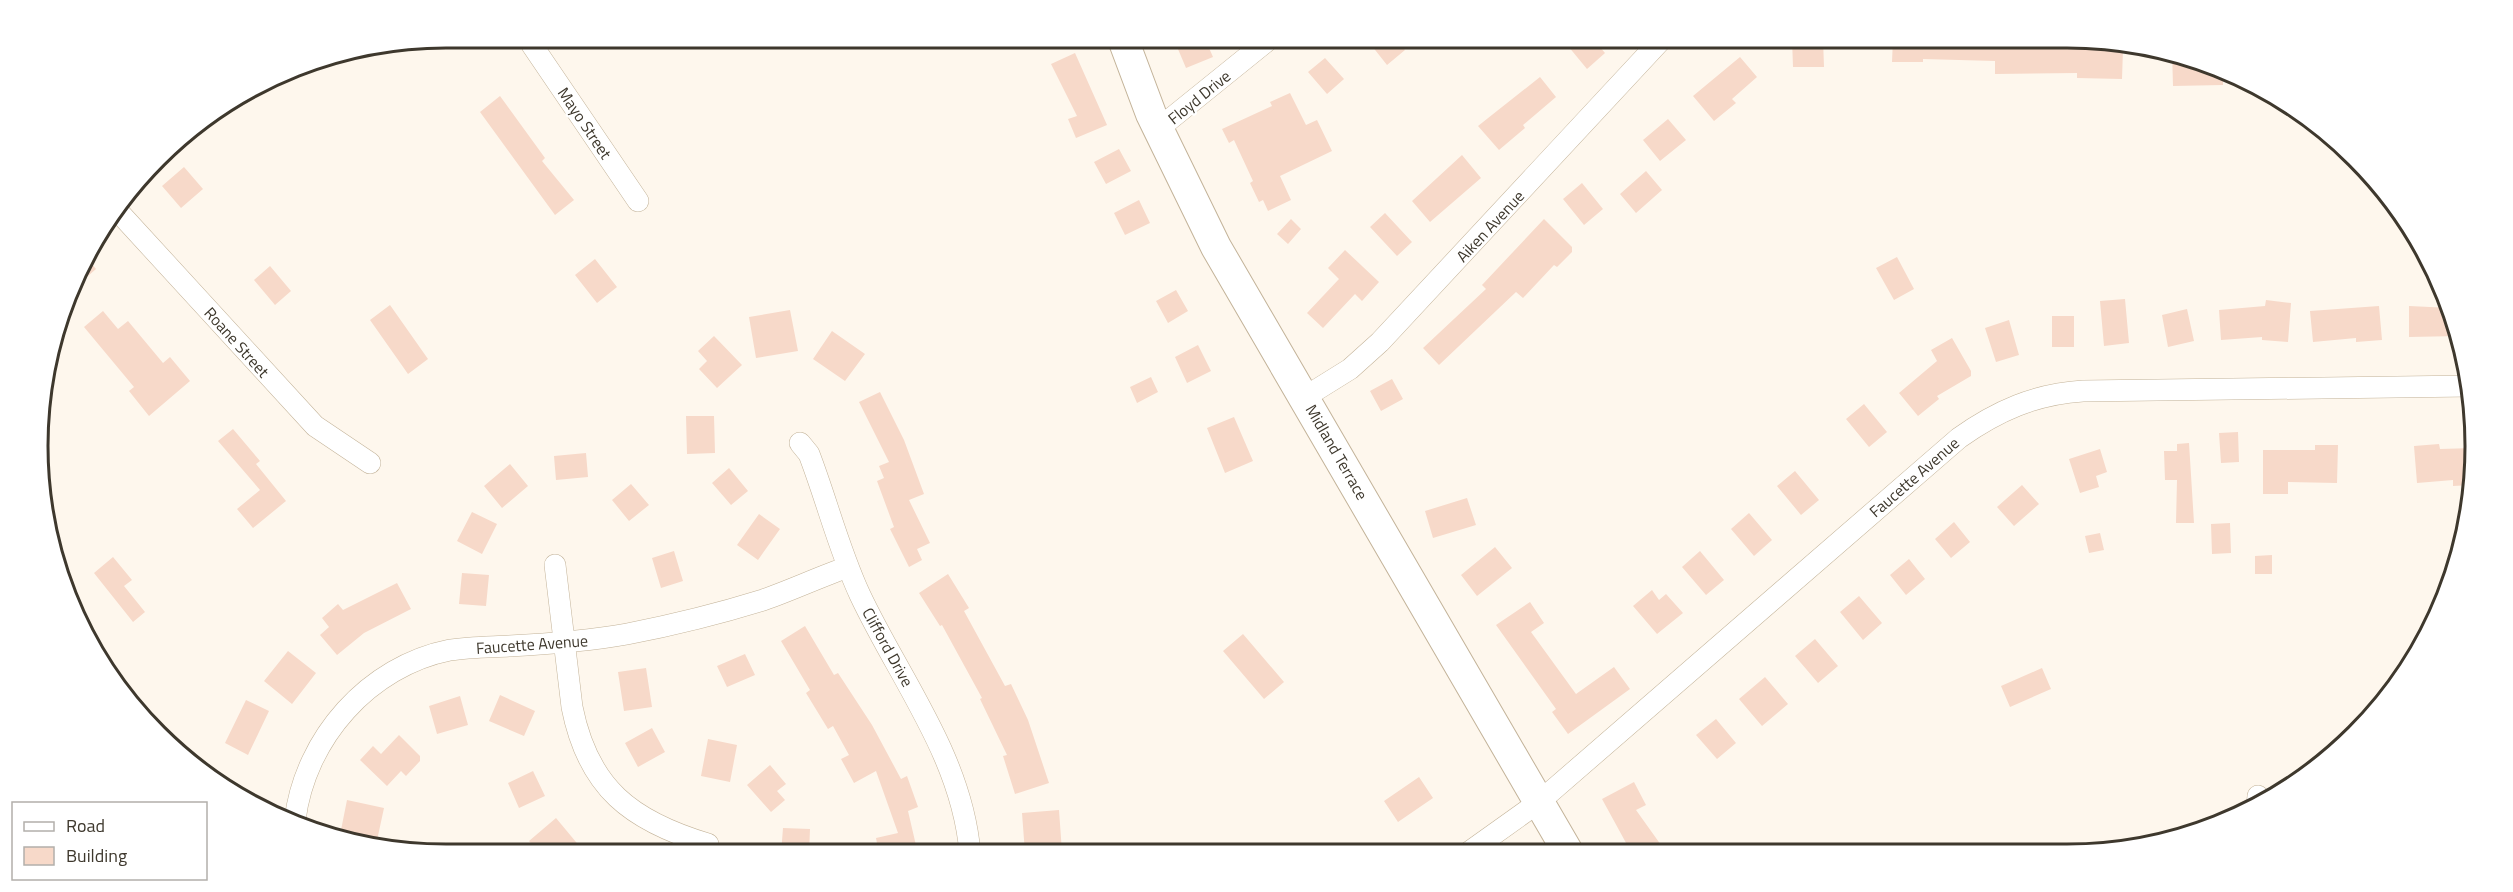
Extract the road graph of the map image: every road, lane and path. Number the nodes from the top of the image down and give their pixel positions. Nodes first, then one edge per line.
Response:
1 (534, 48) edge
2 (1126, 48) edge
3 (1259, 48) edge
4 (1654, 48) edge
5 (1158, 129) junction
6 (639, 201) dead end
7 (122, 215) edge
8 (2460, 386) edge
9 (1305, 397) junction
10 (800, 443) dead end
11 (370, 463) dead end
12 (555, 565) dead end
13 (848, 567) junction
14 (565, 641) junction
15 (1539, 802) junction
16 (296, 815) edge
17 (708, 844) dead end
18 (968, 844) edge
19 (1480, 844) edge
20 (1563, 844) edge

1 - 6 street, Mayo Street
2 - 5 street, Midland Terrace
3 - 5 street, Floyd Drive
4 - 9 street, Aiken Avenue
5 - 9 street, Midland Terrace
7 - 11 street, Roane Street
8 - 15 street, Faucette Avenue
9 - 15 street, Midland Terrace
10 - 13 street, Clifford Drive
12 - 14 street
13 - 14 street, Faucette Avenue
13 - 18 street, Clifford Drive
14 - 16 street, Faucette Avenue
14 - 17 street
15 - 19 street, Faucette Avenue
15 - 20 street, Midland Terrace

